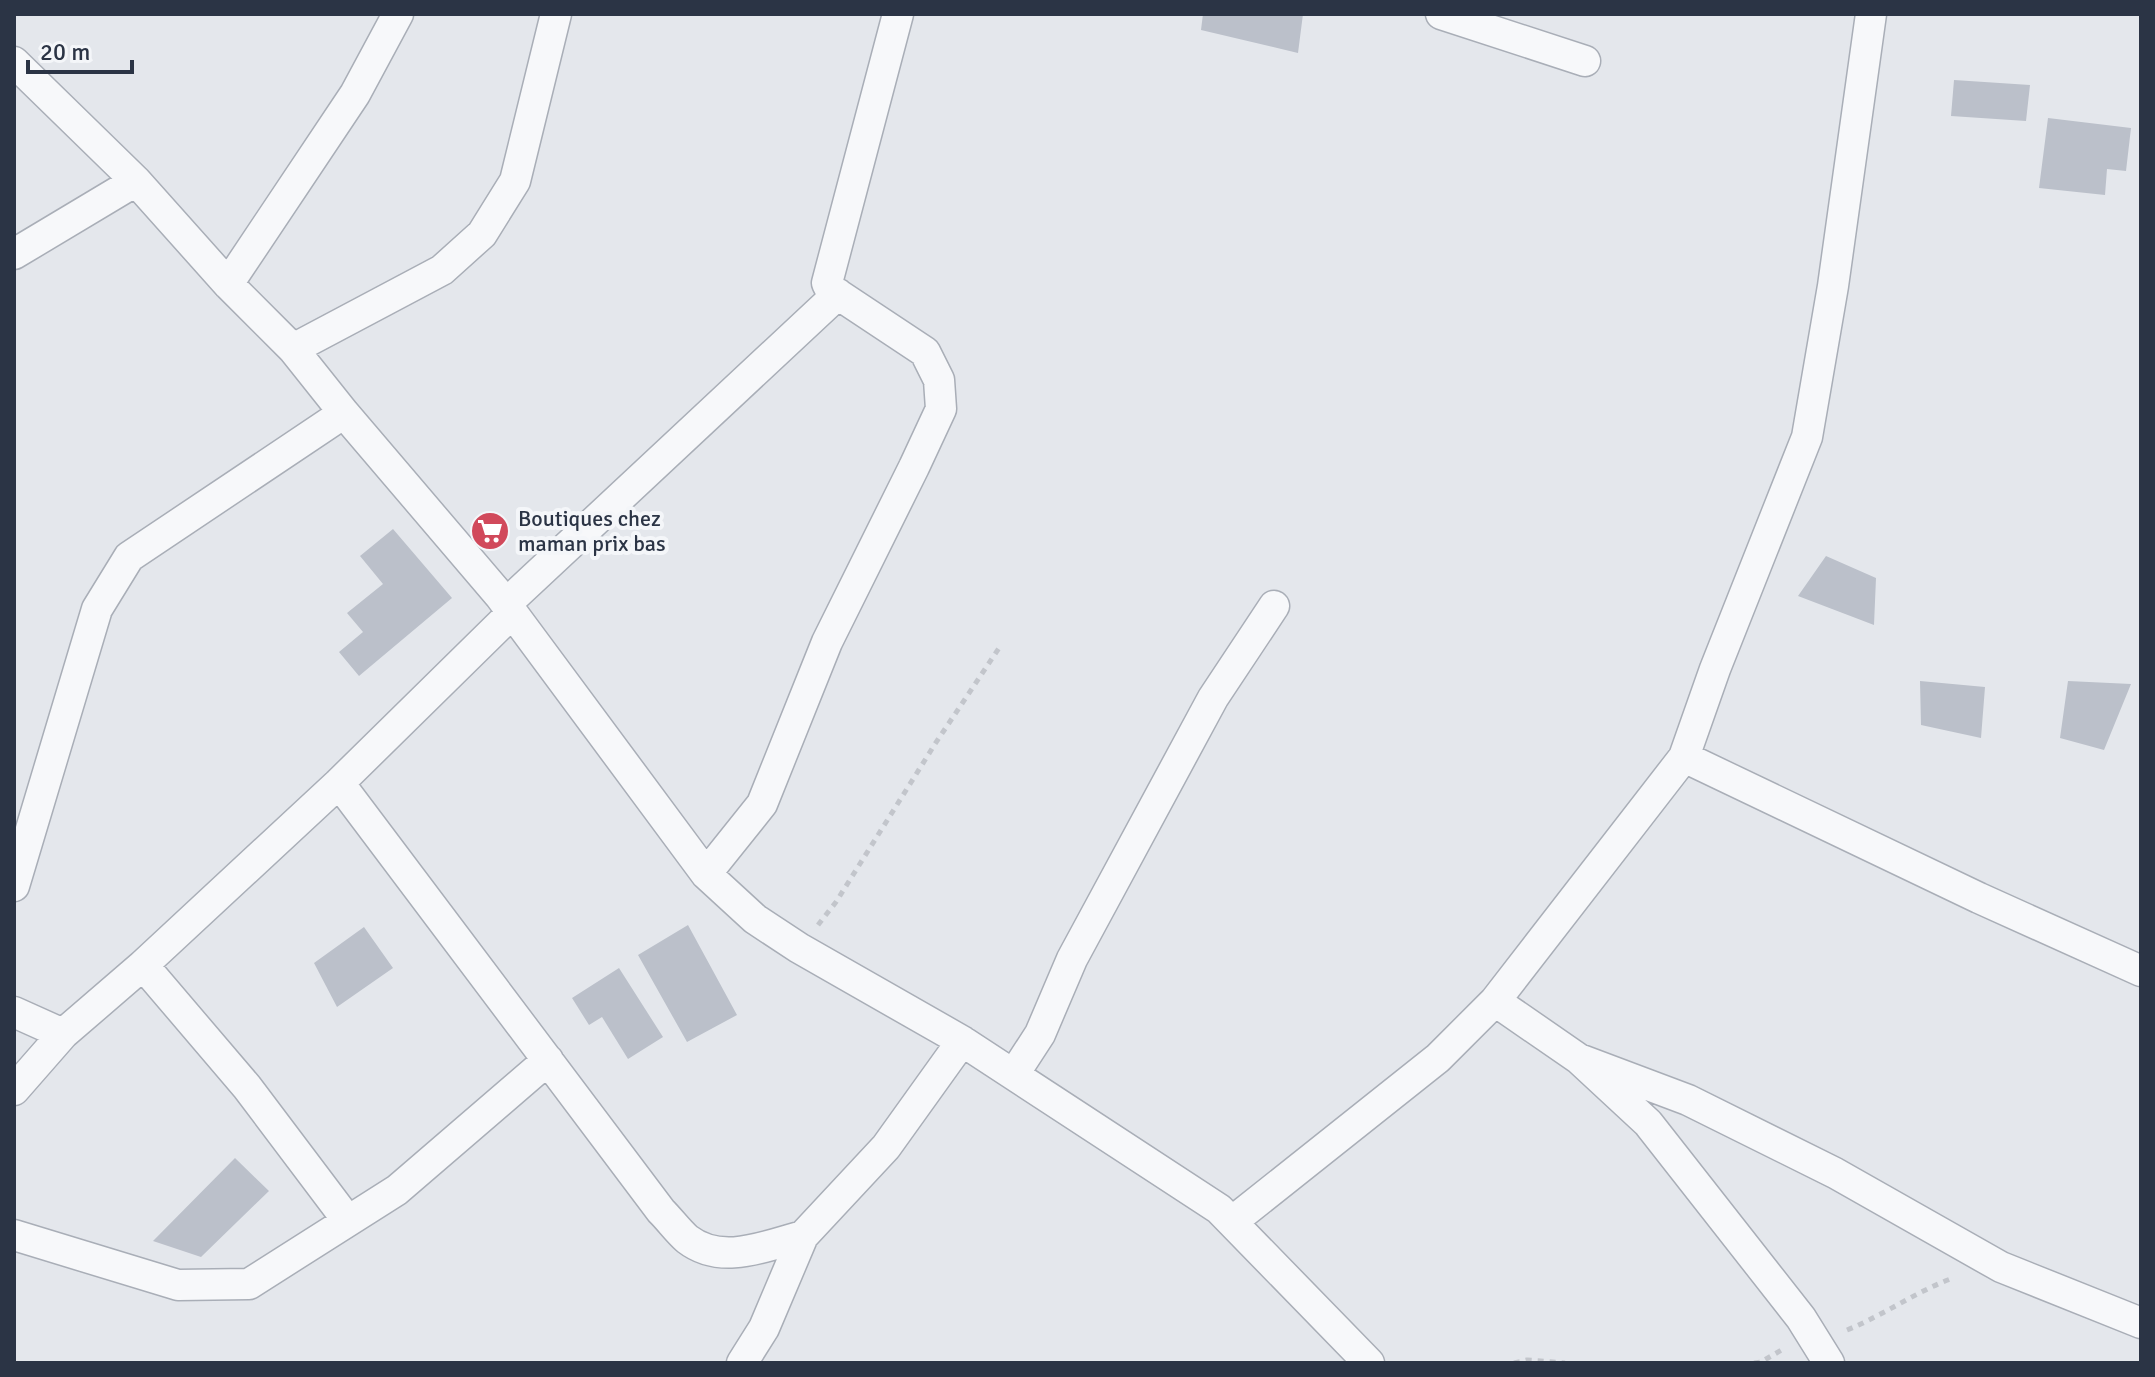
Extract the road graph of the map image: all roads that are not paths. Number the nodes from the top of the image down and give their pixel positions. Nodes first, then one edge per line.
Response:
1 (398, 14) edge
2 (556, 14) edge
3 (898, 14) edge
4 (1441, 14) edge
5 (1871, 14) edge
6 (1585, 61) dead end
7 (14, 62) edge
8 (136, 181) junction
9 (14, 254) edge
10 (228, 284) junction
11 (838, 294) junction
12 (293, 349) junction
13 (344, 413) junction
14 (1274, 606) dead end
15 (509, 608) junction
16 (1684, 757) junction
17 (339, 783) junction
18 (706, 874) junction
19 (14, 886) edge
20 (143, 965) junction
21 (2141, 971) edge
22 (1495, 1001) junction
23 (14, 1012) edge
24 (63, 1034) junction
25 (962, 1041) junction
26 (1579, 1059) junction
27 (548, 1060) junction
28 (1014, 1074) junction
29 (14, 1090) edge
30 (348, 1221) junction
31 (1233, 1221) junction
32 (14, 1235) edge
33 (803, 1236) junction
34 (2141, 1323) edge
35 (742, 1363) edge
36 (1369, 1363) edge
37 (1829, 1363) edge

1 - 10 street
2 - 12 street
3 - 11 street
4 - 6 street
5 - 16 street
7 - 8 street
8 - 9 street
8 - 10 street
10 - 12 street
11 - 15 street
11 - 18 street
12 - 13 street
13 - 15 street
13 - 19 street
14 - 28 street
15 - 17 street
15 - 18 street
16 - 21 street
16 - 22 street
17 - 20 street
17 - 27 street
18 - 25 street
20 - 24 street
20 - 30 street
22 - 26 street
22 - 31 street
23 - 24 street
24 - 29 street
25 - 28 street
25 - 33 street
26 - 34 street
26 - 37 street
27 - 30 street
27 - 33 street
28 - 31 street
30 - 32 street
31 - 36 street
33 - 35 street

